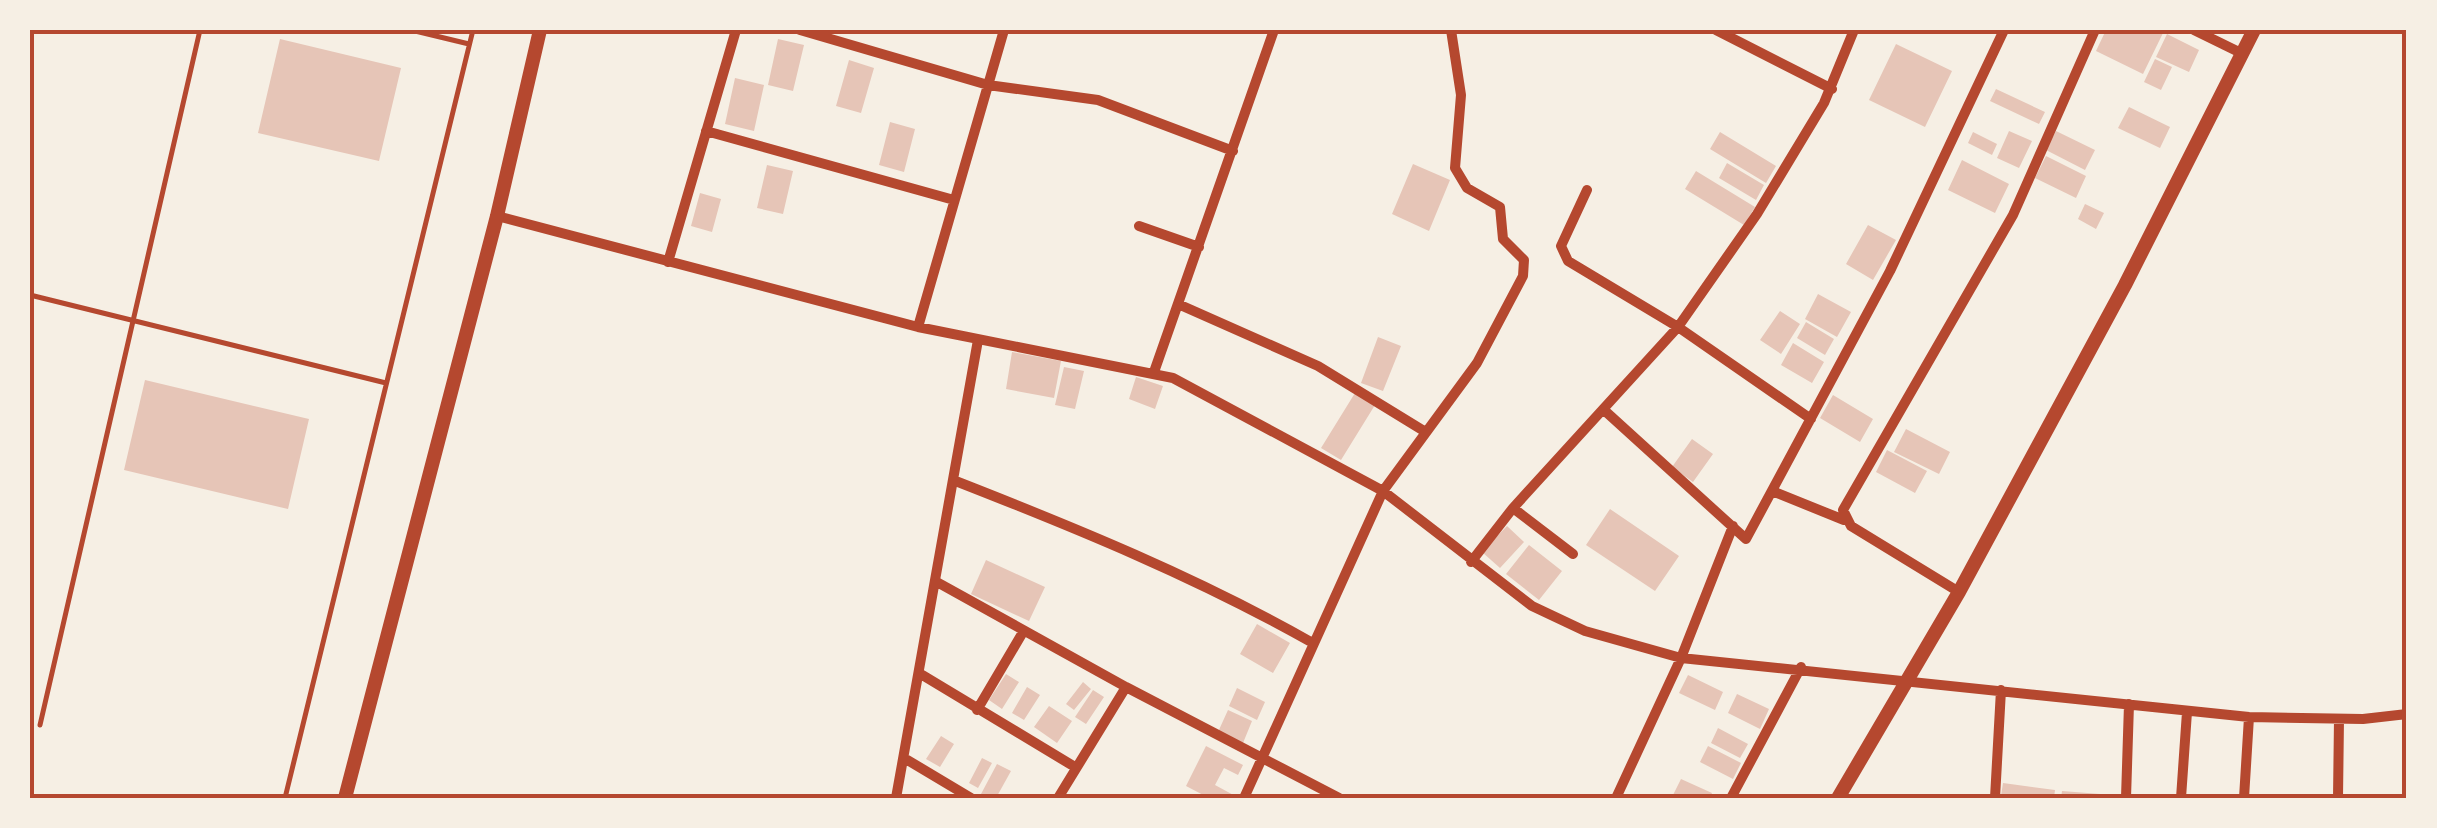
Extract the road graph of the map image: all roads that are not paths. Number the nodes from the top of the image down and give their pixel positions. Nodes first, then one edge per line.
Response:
1 (200, 30) edge
2 (411, 30) edge
3 (473, 30) edge
4 (540, 30) edge
5 (736, 30) edge
6 (800, 30) edge
7 (1004, 30) edge
8 (1274, 30) edge
9 (1450, 30) edge
10 (1716, 30) edge
11 (1854, 30) edge
12 (2004, 30) edge
13 (2095, 30) edge
14 (2194, 30) edge
15 (2254, 30) edge
16 (469, 44) junction
17 (2241, 53) junction
18 (988, 85) junction
19 (1832, 89) junction
20 (706, 132) junction
21 (1233, 151) junction
22 (1587, 190) dead end
23 (954, 200) junction
24 (496, 216) junction
25 (1139, 226) dead end
26 (1199, 247) junction
27 (668, 262) junction
28 (30, 295) edge
29 (1178, 304) junction
30 (134, 319) junction
31 (918, 327) junction
32 (1678, 327) junction
33 (978, 340) junction
34 (1154, 372) junction
35 (387, 383) junction
36 (1604, 410) junction
37 (1811, 419) junction
38 (1424, 432) junction
39 (953, 480) junction
40 (1382, 491) junction
41 (1772, 491) junction
42 (1513, 508) junction
43 (1844, 520) junction
44 (1733, 526) junction
45 (1573, 554) dead end
46 (1471, 562) junction
47 (935, 581) junction
48 (1959, 592) junction
49 (1022, 632) junction
50 (1311, 642) junction
51 (1682, 658) junction
52 (1801, 668) junction
53 (919, 673) junction
54 (1907, 683) junction
55 (1126, 688) junction
56 (2001, 690) junction
57 (2129, 704) junction
58 (977, 710) junction
59 (2187, 712) junction
60 (2407, 714) edge
61 (2249, 717) junction
62 (2339, 719) junction
63 (40, 725) dead end
64 (904, 758) junction
65 (1260, 759) junction
66 (1075, 767) junction
67 (285, 798) edge
68 (345, 798) edge
69 (896, 798) edge
70 (971, 798) edge
71 (1058, 798) edge
72 (1244, 798) edge
73 (1338, 798) edge
74 (1616, 798) edge
75 (1732, 798) edge
76 (1838, 798) edge
77 (1995, 798) edge
78 (2126, 798) edge
79 (2181, 798) edge
80 (2244, 798) edge
81 (2338, 798) edge

1 - 30 lane
2 - 16 lane
3 - 16 lane
4 - 24 street
5 - 20 street
6 - 18 street
7 - 18 street
8 - 21 street
9 - 38 street
10 - 19 street
11 - 19 street
12 - 37 street
13 - 43 street
14 - 17 street
15 - 17 street
16 - 35 lane
17 - 48 street
18 - 21 street
18 - 23 street
19 - 32 street
20 - 23 street
20 - 27 street
21 - 26 street
22 - 32 street
23 - 31 street
24 - 27 street
24 - 68 street
25 - 26 street
26 - 29 street
27 - 31 street
28 - 30 lane
29 - 34 street
29 - 38 street
30 - 35 lane
30 - 63 lane
31 - 33 street
32 - 36 street
32 - 37 street
33 - 34 street
33 - 39 street
34 - 40 street
35 - 67 lane
36 - 42 street
36 - 44 street
37 - 41 street
38 - 40 street
39 - 47 street
39 - 50 street
40 - 46 street
40 - 50 street
41 - 43 street
41 - 44 street
42 - 45 street
42 - 46 street
43 - 48 street
44 - 51 street
46 - 51 street
47 - 49 street
47 - 53 street
48 - 54 street
49 - 55 street
49 - 58 street
50 - 65 street
51 - 52 street
51 - 74 street
52 - 54 street
52 - 75 street
53 - 58 street
53 - 64 street
54 - 56 street
54 - 76 street
55 - 65 street
55 - 66 street
56 - 57 street
56 - 77 street
57 - 59 street
57 - 78 street
58 - 66 street
59 - 61 street
59 - 79 street
60 - 62 street
61 - 62 street
61 - 80 street
62 - 81 street
64 - 69 street
64 - 70 street
65 - 72 street
65 - 73 street
66 - 71 street

